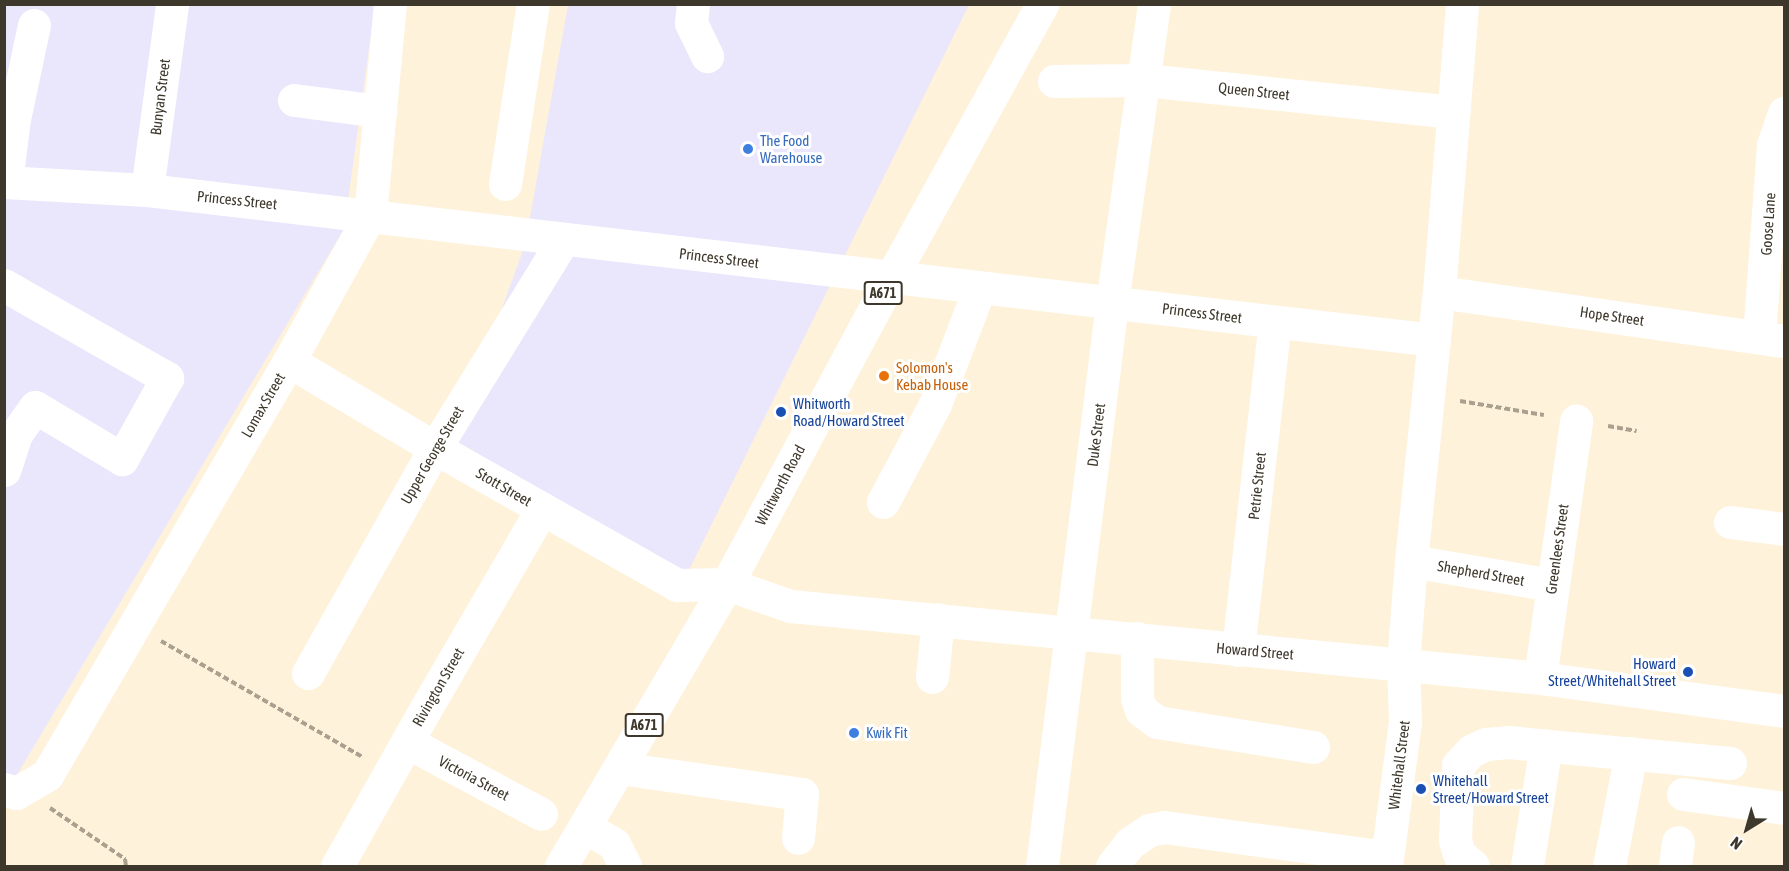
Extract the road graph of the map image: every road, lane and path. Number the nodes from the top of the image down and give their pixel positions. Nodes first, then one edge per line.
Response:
1 (172, 4) edge
2 (390, 4) edge
3 (534, 4) edge
4 (693, 4) edge
5 (1042, 4) edge
6 (1462, 4) edge
7 (1152, 15) edge
8 (34, 25) dead end
9 (707, 56) dead end
10 (1144, 80) junction
11 (1053, 81) dead end
12 (294, 100) dead end
13 (380, 111) junction
14 (1453, 112) junction
15 (1785, 113) edge
16 (5, 182) edge
17 (505, 184) dead end
18 (147, 190) junction
19 (370, 215) junction
20 (563, 240) junction
21 (891, 278) junction
22 (4, 285) edge
23 (980, 287) junction
24 (1438, 292) junction
25 (1112, 303) junction
26 (1275, 322) junction
27 (1772, 338) edge
28 (1433, 340) junction
29 (289, 361) junction
30 (1429, 396) junction
31 (1576, 420) junction
32 (1636, 431) dead end
33 (435, 448) junction
34 (4, 470) edge
35 (883, 502) dead end
36 (542, 510) junction
37 (1730, 522) dead end
38 (1785, 529) edge
39 (1411, 561) junction
40 (728, 584) junction
41 (1551, 585) junction
42 (938, 619) junction
43 (134, 625) junction
44 (1072, 631) junction
45 (1137, 638) junction
46 (1238, 650) junction
47 (1403, 663) junction
48 (308, 673) dead end
49 (932, 677) dead end
50 (1540, 678) junction
51 (1785, 711) edge
52 (407, 742) junction
53 (1546, 745) junction
54 (1313, 747) dead end
55 (1631, 753) junction
56 (1730, 763) dead end
57 (619, 768) junction
58 (390, 772) junction
59 (24, 785) edge
60 (1683, 794) dead end
61 (1785, 808) edge
62 (540, 813) dead end
63 (585, 827) junction
64 (798, 838) dead end
65 (1387, 862) edge
66 (126, 867) edge
67 (337, 867) edge
68 (561, 867) edge
69 (625, 867) edge
70 (1042, 867) edge
71 (1112, 867) edge
72 (1473, 867) edge
73 (1527, 867) edge
74 (1609, 867) edge

1 - 18 street, Bunyan Street
2 - 13 street, Lomax Street
3 - 17 street
4 - 9 street
5 - 21 street, Whitworth Road / A671
6 - 14 street, Whitehall Street
7 - 10 street, Duke Street
8 - 16 street
10 - 11 street, Queen Street
10 - 14 street, Queen Street
10 - 25 street, Duke Street
12 - 13 street
13 - 19 street, Lomax Street
14 - 24 street, Whitehall Street
15 - 27 street, Goose Lane
16 - 18 street, Princess Street
18 - 19 street, Princess Street
19 - 20 street, Princess Street
19 - 29 street, Lomax Street
20 - 21 street, Princess Street
20 - 33 street, Upper George Street
21 - 23 street, Princess Street
21 - 40 street, Whitworth Road / A671
22 - 34 street
23 - 25 street, Princess Street
23 - 35 street
24 - 27 street, Hope Street
24 - 28 street, Whitehall Street
25 - 26 street, Princess Street
25 - 44 street, Duke Street
26 - 28 street, Princess Street
26 - 46 street, Petrie Street
28 - 30 street, Whitehall Street
29 - 33 street, Stott Street
29 - 43 street, Lomax Street
30 - 31 path
30 - 39 street, Whitehall Street
31 - 32 path
31 - 41 street, Greenlees Street
33 - 36 street, Stott Street
33 - 48 street, Upper George Street
36 - 40 street, Stott Street
36 - 52 street, Rivington Street
37 - 38 street
39 - 41 street, Shepherd Street
39 - 47 street, Whitehall Street
40 - 42 street, Howard Street
40 - 57 street, Whitworth Road / A671
41 - 50 street, Greenlees Street
42 - 44 street, Howard Street
42 - 49 street
43 - 58 path
43 - 59 street, Lomax Street
44 - 45 street, Howard Street
44 - 70 street, Duke Street
45 - 46 street, Howard Street
45 - 54 street
46 - 47 street, Howard Street
47 - 50 street, Howard Street
47 - 65 street, Whitehall Street
50 - 51 street, Howard Street
52 - 58 street, Rivington Street
52 - 62 street, Victoria Street
53 - 55 street
53 - 72 street
53 - 73 street
55 - 56 street
55 - 74 street
57 - 63 street, Whitworth Road / A671
57 - 64 street
58 - 67 street, Rivington Street
59 - 66 path
60 - 61 street
63 - 68 street, Whitworth Road / A671
63 - 69 street
65 - 71 street

